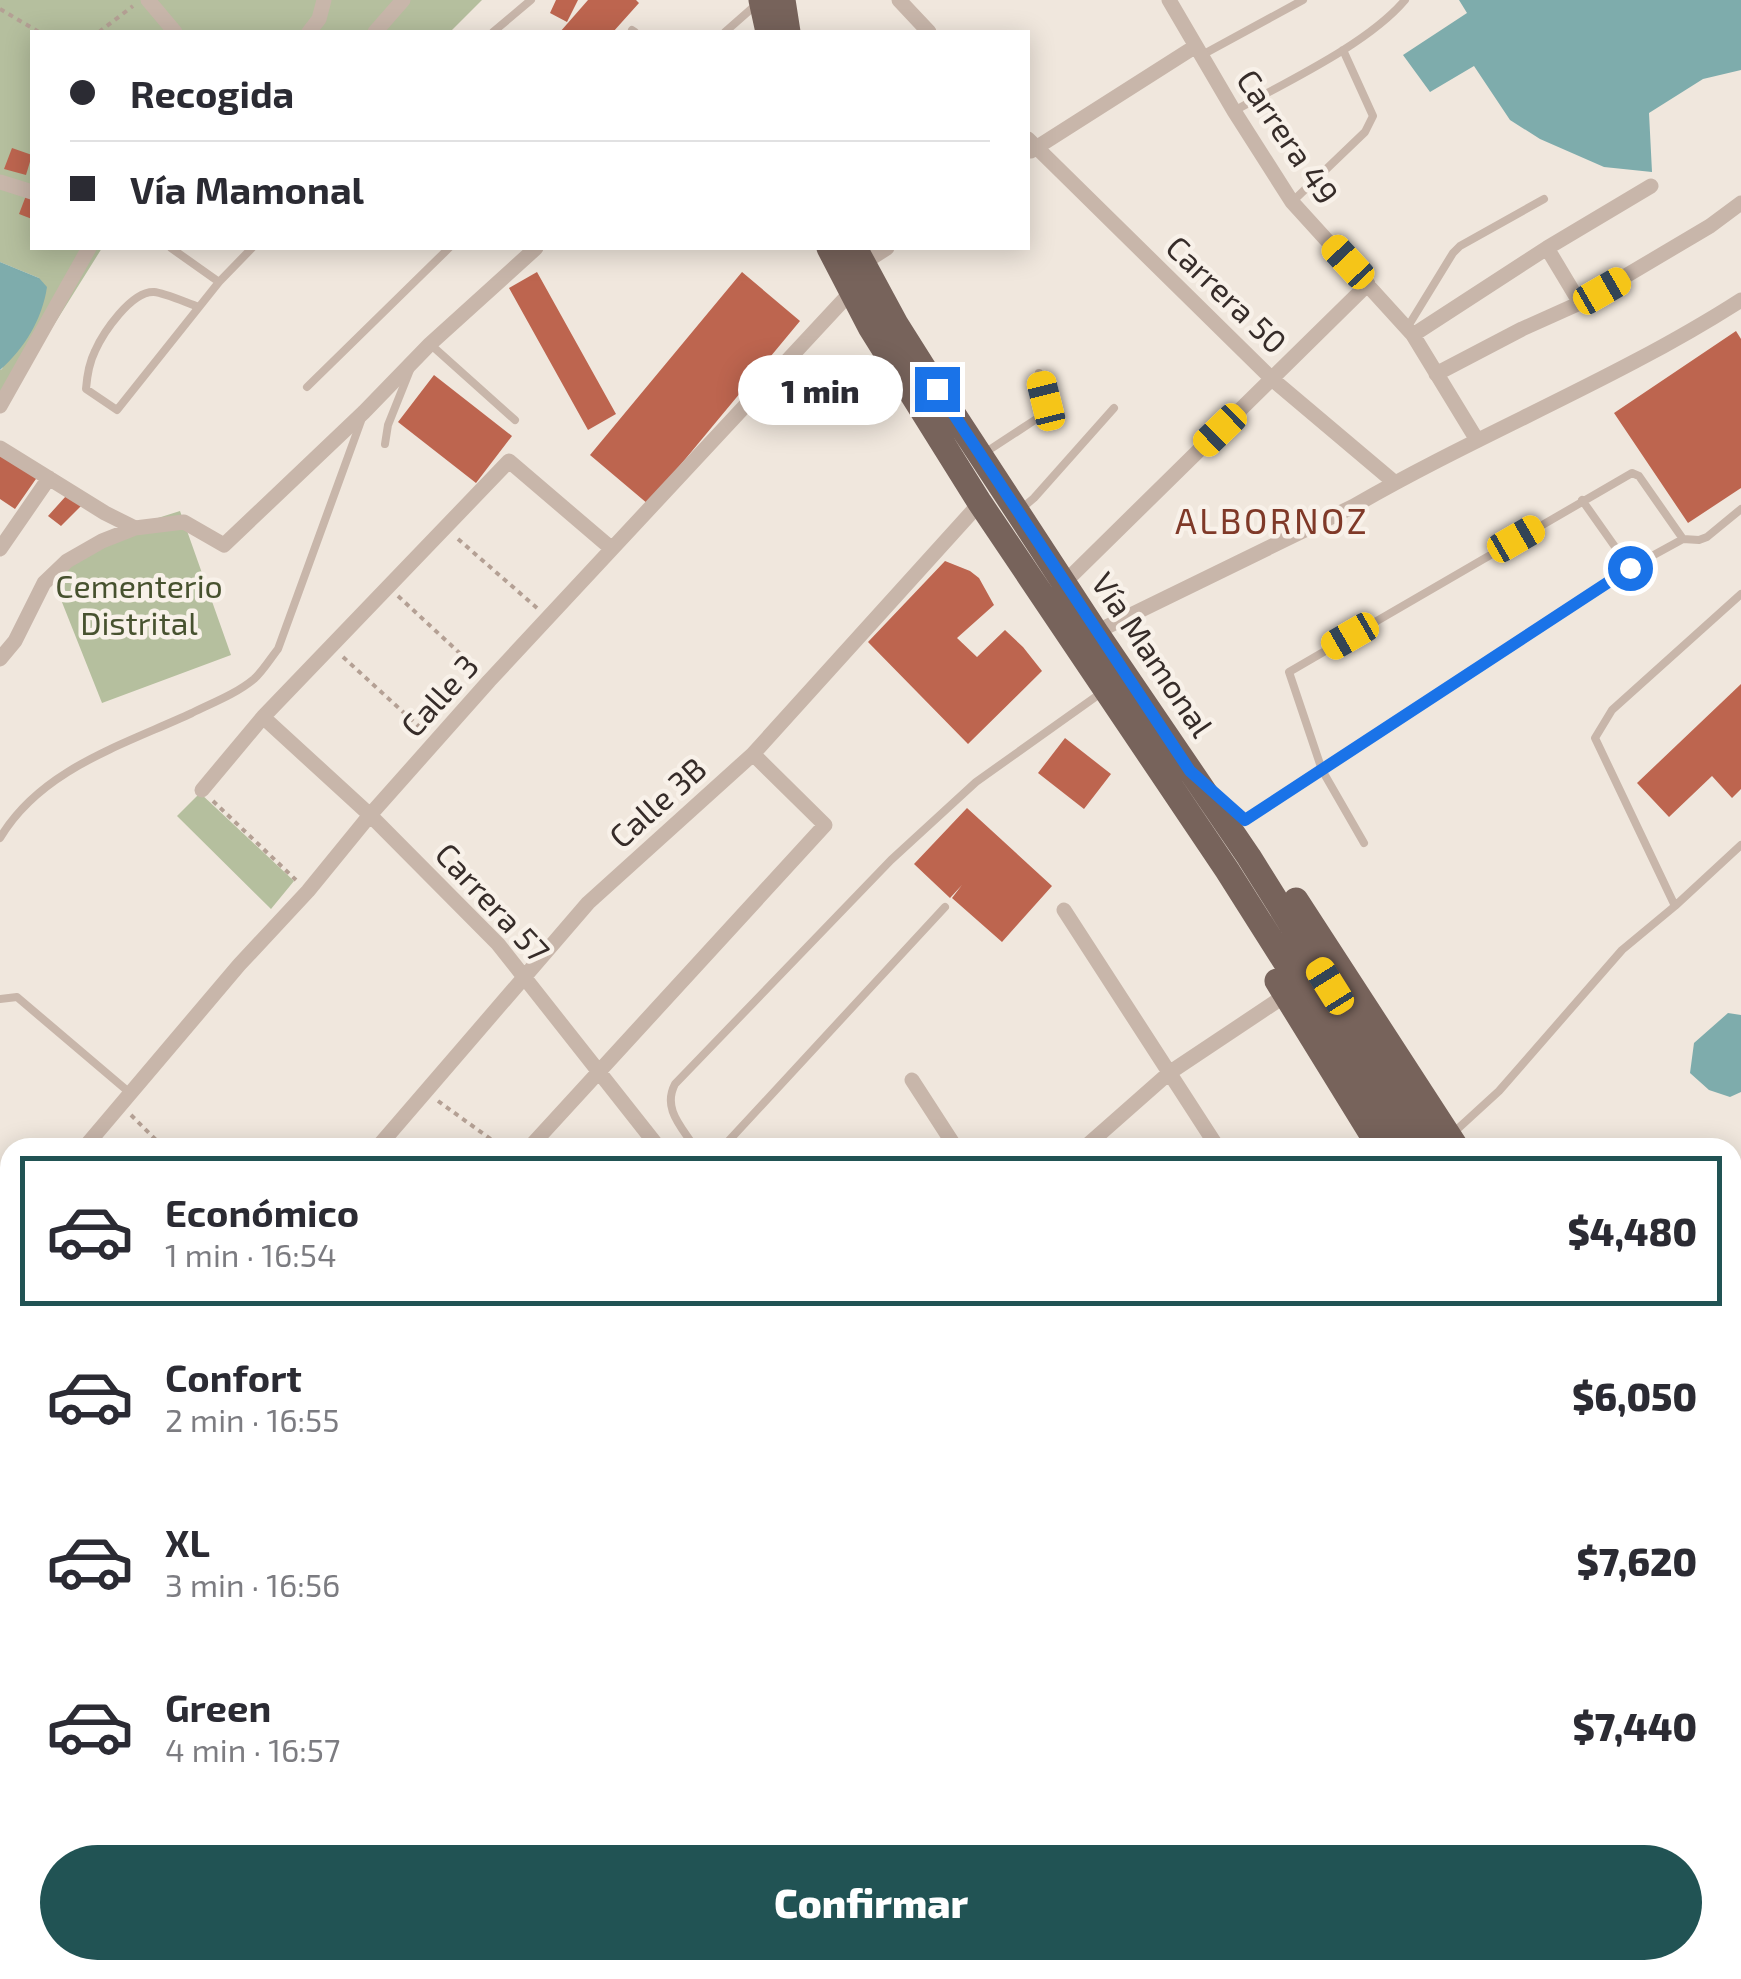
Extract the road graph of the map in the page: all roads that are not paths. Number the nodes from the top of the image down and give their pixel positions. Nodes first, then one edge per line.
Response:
1 (144, 0) edge
2 (324, 0) edge
3 (403, 0) edge
4 (531, 0) edge
5 (761, 0) edge
6 (783, 0) edge
7 (900, 0) edge
8 (1169, 0) edge
9 (1303, 0) edge
10 (1405, 0) edge
11 (173, 30) edge
12 (310, 30) edge
13 (378, 30) edge
14 (495, 30) edge
15 (728, 30) edge
16 (767, 30) edge
17 (788, 30) edge
18 (927, 30) edge
19 (1199, 50) junction
20 (1343, 50) junction
21 (1234, 111) junction
22 (1030, 147) edge
23 (0, 182) edge
24 (1652, 186) dead end
25 (30, 191) edge
26 (1544, 199) dead end
27 (1292, 202) junction
28 (1741, 203) edge
29 (1547, 248) junction
30 (88, 250) edge
31 (173, 250) edge
32 (250, 250) edge
33 (447, 250) edge
34 (534, 250) edge
35 (830, 250) edge
36 (859, 256) edge
37 (218, 282) junction
38 (1368, 284) junction
39 (851, 292) junction
40 (1741, 300) edge
41 (1580, 304) junction
42 (198, 307) junction
43 (1410, 331) junction
44 (430, 344) junction
45 (412, 366) junction
46 (1038, 373) dead end
47 (1436, 374) junction
48 (1272, 379) junction
49 (307, 387) dead end
50 (0, 406) edge
51 (1114, 408) dead end
52 (364, 412) junction
53 (515, 420) dead end
54 (1478, 440) junction
55 (385, 444) dead end
56 (0, 448) edge
57 (980, 454) junction
58 (49, 478) junction
59 (1394, 482) junction
60 (1582, 500) junction
61 (980, 504) junction
62 (1741, 510) edge
63 (1018, 512) junction
64 (135, 528) junction
65 (1683, 539) junction
66 (0, 549) edge
67 (612, 549) junction
68 (1630, 568) junction
69 (1064, 583) junction
70 (1741, 594) edge
71 (1096, 632) junction
72 (0, 659) edge
73 (1104, 690) junction
74 (262, 717) junction
75 (754, 754) junction
76 (1322, 770) junction
77 (1180, 778) junction
78 (202, 790) road end
79 (370, 816) junction
80 (1245, 820) junction
81 (0, 838) edge
82 (1364, 843) dead end
83 (1741, 845) edge
84 (1238, 864) junction
85 (1675, 906) junction
86 (946, 908) dead end
87 (1064, 910) dead end
88 (524, 975) junction
89 (1286, 995) junction
90 (0, 998) edge
91 (600, 1071) junction
92 (1170, 1073) junction
93 (912, 1080) dead end
94 (125, 1099) junction
95 (92, 1138) edge
96 (386, 1138) edge
97 (538, 1138) edge
98 (651, 1138) edge
99 (689, 1138) edge
100 (731, 1138) edge
101 (950, 1138) edge
102 (1095, 1138) edge
103 (1212, 1138) edge
104 (1374, 1138) edge
105 (1396, 1138) edge
106 (1442, 1138) edge
107 (1442, 1138) edge
108 (1452, 1138) edge

1 - 11 street
2 - 12 street
3 - 13 street
4 - 14 lane
5 - 15 lane
5 - 16 main road
6 - 17 main road
7 - 18 street
8 - 19 street, Carrera 49
9 - 19 lane
10 - 20 lane
19 - 21 street, Carrera 49
19 - 22 street
20 - 21 lane
20 - 27 lane
21 - 27 street, Carrera 49
22 - 48 street, Carrera 50
23 - 25 street
24 - 29 street
26 - 43 lane
27 - 38 street, Carrera 49
28 - 41 street
29 - 41 street
29 - 43 street
30 - 50 street
31 - 37 lane
32 - 37 lane
33 - 49 lane
34 - 44 street
35 - 39 main road, Vía Mamonal
36 - 57 main road, Vía Mamonal
37 - 42 lane
38 - 43 street, Carrera 49
38 - 48 street
39 - 61 main road, Vía Mamonal
39 - 67 street, Calle 3
40 - 54 street
41 - 47 street
42 - 42 lane
43 - 47 street, Carrera 49
44 - 45 street
44 - 53 lane
45 - 52 street
45 - 55 lane
46 - 57 lane
47 - 54 street, Carrera 49
48 - 59 street, Carrera 50
48 - 69 street
51 - 63 lane
52 - 64 street
52 - 81 lane
54 - 59 street
56 - 58 street
57 - 63 main road, Vía Mamonal
58 - 64 street
58 - 66 street
59 - 71 street
60 - 65 lane
60 - 68 lane
60 - 76 lane
61 - 73 main road, Vía Mamonal
61 - 75 street, Calle 3B
62 - 65 lane
63 - 69 main road, Vía Mamonal
64 - 72 street
65 - 68 lane
67 - 74 street
67 - 79 street, Calle 3
68 - 76 lane
69 - 71 main road, Vía Mamonal
70 - 85 lane
71 - 77 main road, Vía Mamonal
73 - 77 main road, Vía Mamonal
73 - 99 lane
74 - 78 street
74 - 79 street, Carrera 57
75 - 88 street, Calle 3B
75 - 91 street
76 - 80 lane
76 - 82 lane
77 - 80 main road
77 - 84 main road, Vía Mamonal
77 - 89 main road
79 - 88 street, Carrera 57
79 - 94 street, Calle 3
80 - 106 main road
83 - 85 lane
84 - 105 main road, Vía Mamonal
84 - 107 main road, Vía Mamonal
85 - 108 lane
86 - 100 lane
87 - 92 street
88 - 91 street, Carrera 57
88 - 96 street, Calle 3B
89 - 92 street
89 - 104 main road
90 - 94 lane
91 - 97 street
91 - 98 street, Carrera 57
92 - 102 street
92 - 103 street
93 - 101 street
94 - 95 street, Calle 3

